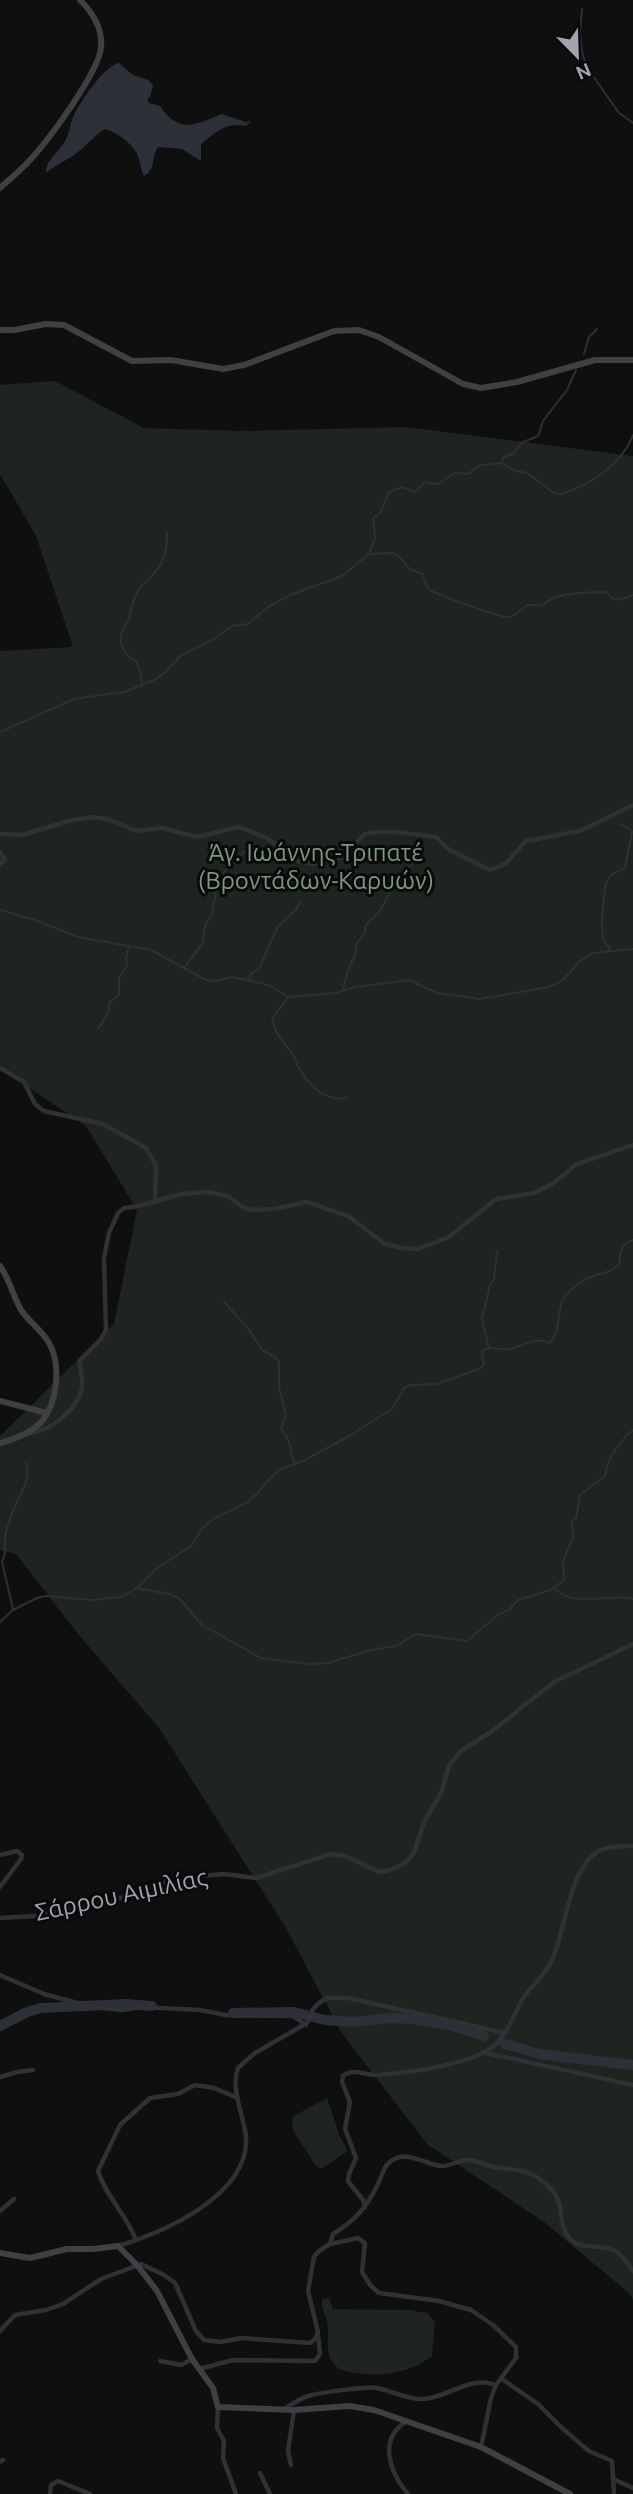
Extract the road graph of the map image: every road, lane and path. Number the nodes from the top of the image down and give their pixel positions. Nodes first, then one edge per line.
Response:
1 (80, 0) edge
2 (22, 168) junction
3 (0, 182) edge
4 (0, 188) edge
5 (0, 330) edge
6 (633, 360) edge
7 (633, 805) edge
8 (0, 834) edge
9 (0, 852) edge
10 (0, 864) edge
11 (0, 1068) edge
12 (633, 1145) edge
13 (155, 1202) junction
14 (0, 1266) edge
15 (0, 1401) edge
16 (47, 1413) junction
17 (26, 1433) junction
18 (0, 1443) edge
19 (633, 1644) edge
20 (633, 1846) edge
21 (0, 1855) edge
22 (0, 1887) edge
23 (0, 1918) edge
24 (0, 1975) edge
25 (307, 2023) junction
26 (503, 2035) junction
27 (487, 2052) junction
28 (33, 2070) dead end
29 (0, 2077) edge
30 (633, 2085) edge
31 (239, 2098) junction
32 (14, 2199) dead end
33 (365, 2207) junction
34 (0, 2211) edge
35 (136, 2240) junction
36 (330, 2244) junction
37 (118, 2246) junction
38 (0, 2253) edge
39 (137, 2265) junction
40 (633, 2271) edge
41 (0, 2331) edge
42 (318, 2334) junction
43 (192, 2359) junction
44 (160, 2361) dead end
45 (200, 2369) junction
46 (502, 2379) junction
47 (496, 2385) junction
48 (218, 2407) junction
49 (283, 2409) junction
50 (294, 2410) junction
51 (408, 2421) junction
52 (481, 2447) junction
53 (291, 2465) dead end
54 (260, 2473) dead end
55 (612, 2479) junction
56 (633, 2488) edge
57 (50, 2494) edge
58 (90, 2494) edge
59 (236, 2494) edge
60 (270, 2494) edge
61 (408, 2494) edge
62 (570, 2494) edge
63 (614, 2494) edge

1 - 2 main road
2 - 3 main road
2 - 4 main road
5 - 6 main road
7 - 8 street
9 - 10 street
11 - 13 street
12 - 13 street
13 - 17 street
14 - 16 main road
15 - 16 main road
16 - 17 main road
17 - 18 main road
19 - 23 street, Σάρρου Αιμιλίας
20 - 26 street
21 - 22 street
24 - 25 street
25 - 26 street
25 - 31 street
26 - 27 street
27 - 30 street
27 - 33 street
28 - 29 street
31 - 35 street
31 - 35 street
32 - 34 street
33 - 36 street
33 - 40 street
35 - 37 street
36 - 42 street
36 - 46 street
37 - 38 main road
37 - 39 main road
39 - 41 street
39 - 42 street
39 - 43 main road
42 - 45 street
43 - 44 street
43 - 45 main road
45 - 48 main road
46 - 47 street
46 - 55 street
47 - 49 street
47 - 52 street
48 - 49 main road
48 - 59 street
49 - 50 main road
50 - 51 main road
50 - 53 street
51 - 52 main road
51 - 61 street
52 - 62 main road
54 - 60 street
55 - 56 street
55 - 63 street
57 - 58 street

